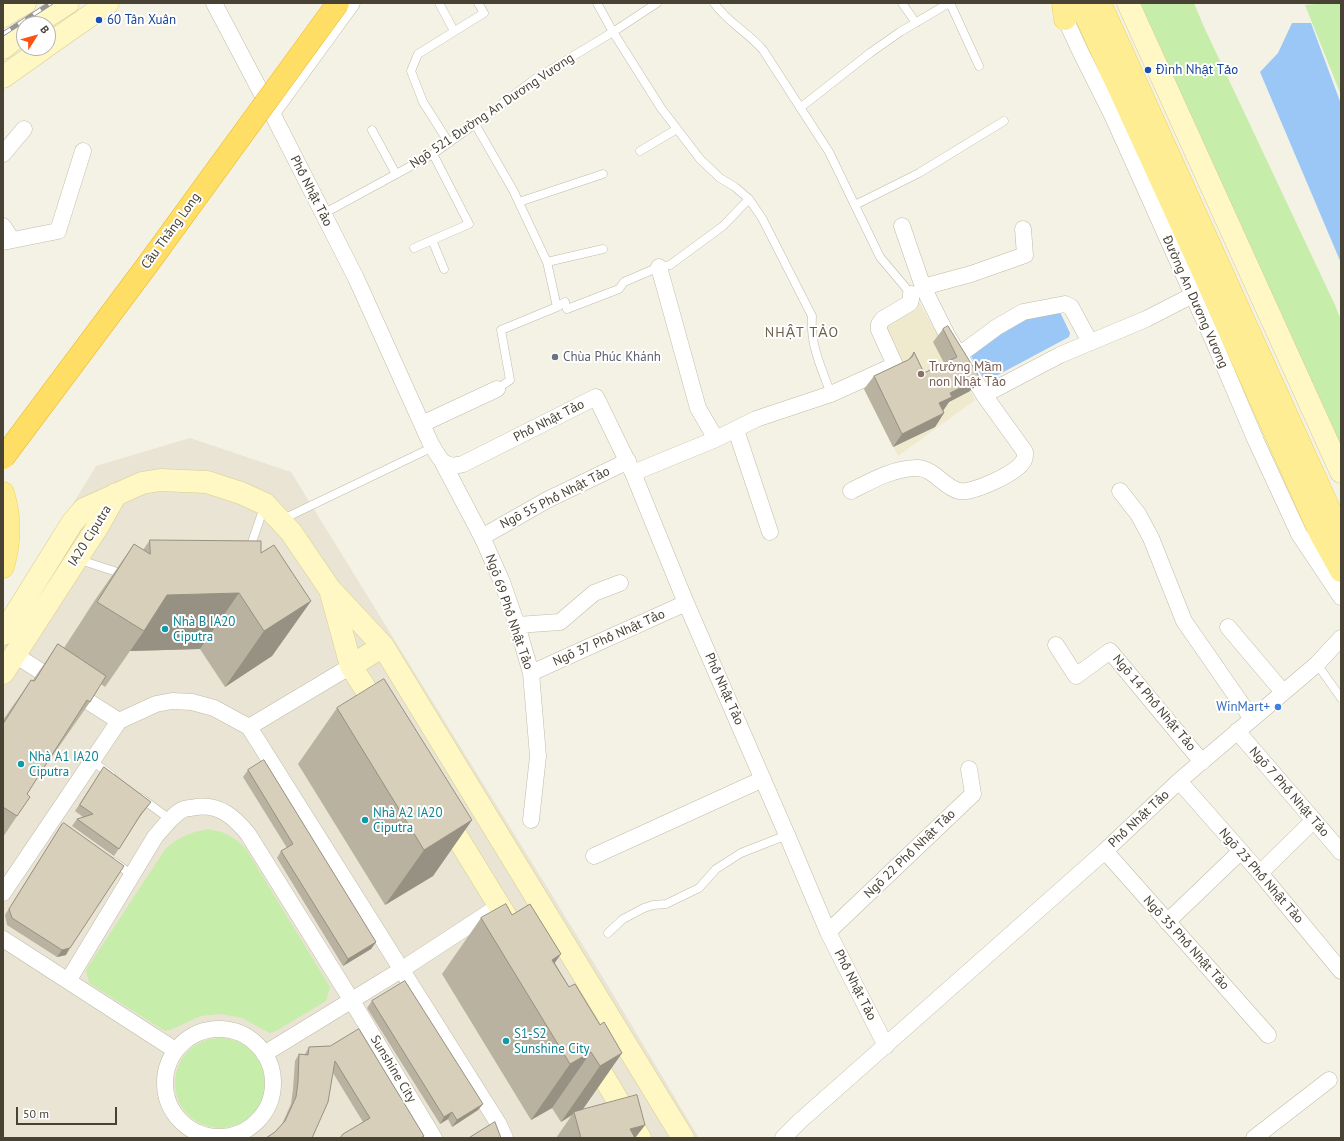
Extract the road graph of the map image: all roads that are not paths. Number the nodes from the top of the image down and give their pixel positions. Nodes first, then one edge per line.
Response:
1 (25, 3) edge
2 (68, 3) edge
3 (108, 3) edge
4 (214, 3) edge
5 (338, 3) edge
6 (352, 3) edge
7 (439, 3) edge
8 (478, 3) edge
9 (597, 3) edge
10 (657, 3) edge
11 (714, 3) edge
12 (902, 3) edge
13 (949, 3) edge
14 (1080, 3) edge
15 (1100, 3) edge
16 (1128, 3) edge
17 (1062, 8) edge
18 (3, 16) edge
19 (48, 16) edge
20 (916, 23) junction
21 (454, 31) junction
22 (614, 32) junction
23 (16, 37) edge
24 (56, 39) edge
25 (3, 48) edge
26 (33, 56) edge
27 (979, 66) dead end
28 (3, 77) edge
29 (800, 108) junction
30 (272, 113) junction
31 (1004, 121) dead end
32 (476, 124) junction
33 (24, 129) dead end
34 (677, 129) junction
35 (372, 130) dead end
36 (449, 143) junction
37 (83, 151) dead end
38 (640, 151) dead end
39 (3, 154) edge
40 (433, 154) junction
41 (396, 174) junction
42 (603, 174) dead end
43 (749, 199) junction
44 (519, 202) junction
45 (855, 205) junction
46 (323, 214) junction
47 (3, 226) edge
48 (902, 226) dead end
49 (1023, 229) dead end
50 (432, 240) junction
51 (7, 241) edge
52 (414, 248) dead end
53 (603, 249) dead end
54 (547, 262) junction
55 (659, 267) junction
56 (444, 269) dead end
57 (917, 290) junction
58 (1193, 296) junction
59 (557, 307) junction
60 (1090, 342) junction
61 (958, 355) junction
62 (497, 389) joint
63 (831, 394) junction
64 (984, 395) junction
65 (422, 424) junction
66 (736, 430) junction
67 (716, 439) junction
68 (433, 447) junction
69 (3, 458) edge
70 (443, 463) junction
71 (631, 467) junction
72 (1341, 472) edge
73 (851, 491) dead end
74 (1120, 491) dead end
75 (3, 493) edge
76 (116, 494) junction
77 (265, 504) junction
78 (280, 520) junction
79 (770, 532) dead end
80 (1341, 535) edge
81 (482, 536) junction
82 (244, 558) edge
83 (77, 559) junction
84 (3, 567) edge
85 (1341, 571) edge
86 (131, 573) edge
87 (620, 583) dead end
88 (329, 588) junction
89 (1341, 597) edge
90 (686, 604) junction
91 (517, 625) junction
92 (1228, 627) dead end
93 (3, 634) edge
94 (1341, 638) edge
95 (1056, 645) dead end
96 (383, 646) junction
97 (14, 655) junction
98 (1317, 664) junction
99 (351, 666) junction
100 (3, 673) edge
101 (531, 673) junction
102 (1283, 692) junction
103 (1341, 698) edge
104 (1252, 719) junction
105 (119, 720) junction
106 (249, 727) junction
107 (1237, 731) junction
108 (392, 732) edge
109 (92, 761) junction
110 (1202, 762) junction
111 (969, 769) dead end
112 (116, 779) edge
113 (763, 779) junction
114 (1179, 781) junction
115 (134, 793) edge
116 (433, 799) edge
117 (170, 820) junction
118 (531, 820) dead end
119 (1314, 820) junction
120 (787, 834) junction
121 (1105, 851) junction
122 (1240, 852) junction
123 (1341, 852) edge
124 (594, 856) dead end
125 (107, 858) edge
126 (125, 870) edge
127 (1260, 874) junction
128 (3, 893) edge
129 (499, 906) junction
130 (1167, 922) junction
131 (828, 932) junction
132 (608, 933) dead end
133 (3, 939) edge
134 (528, 952) edge
135 (401, 970) junction
136 (1341, 972) edge
137 (68, 981) junction
138 (352, 1001) junction
139 (1268, 1035) dead end
140 (580, 1038) edge
141 (886, 1046) junction
142 (175, 1050) junction
143 (264, 1054) junction
144 (1329, 1080) dead end
145 (211, 1137) edge
146 (434, 1138) edge
147 (505, 1138) edge
148 (640, 1138) edge
149 (683, 1138) edge
150 (783, 1138) edge
151 (1254, 1138) edge

1 - 18 street
2 - 19 street
3 - 24 street
4 - 30 street, Phố Nhật Tảo
5 - 69 highway, Cầu Thăng Long, bridge
6 - 30 street
7 - 21 lane
8 - 21 lane
9 - 22 lane
10 - 22 lane, Ngõ 521 Đường An Dương Vương
11 - 29 lane
12 - 20 lane
13 - 20 lane
13 - 27 lane
14 - 85 main road, Đường An Dương Vương
15 - 80 main road
16 - 72 street
17 - 58 street, Đường An Dương Vương
20 - 29 lane
21 - 36 lane
22 - 32 lane, Ngõ 521 Đường An Dương Vương
22 - 34 lane
23 - 25 street
26 - 28 street
29 - 45 lane
30 - 46 street, Phố Nhật Tảo
31 - 45 lane
32 - 36 lane, Ngõ 521 Đường An Dương Vương
32 - 44 lane
33 - 39 street
34 - 38 lane
34 - 43 lane
35 - 41 lane
36 - 40 lane, Ngõ 521 Đường An Dương Vương
37 - 51 street
40 - 41 lane, Ngõ 521 Đường An Dương Vương
40 - 50 lane
41 - 46 lane, Ngõ 521 Đường An Dương Vương
42 - 44 lane
43 - 55 lane
43 - 63 lane
44 - 54 lane
45 - 57 lane
46 - 65 street, Phố Nhật Tảo
47 - 51 street
48 - 57 street
49 - 57 street
50 - 52 lane
50 - 56 lane
53 - 54 lane
54 - 59 lane
55 - 59 lane
55 - 67 street
57 - 61 street
57 - 63 street, Ngõ 55 Phố Nhật Tảo
58 - 60 street
58 - 89 street, Đường An Dương Vương
59 - 62 lane
60 - 61 street
60 - 64 street
61 - 64 street
62 - 65 street
63 - 66 street, Ngõ 55 Phố Nhật Tảo
64 - 73 street
65 - 68 street, Phố Nhật Tảo
66 - 67 street, Ngõ 55 Phố Nhật Tảo
66 - 79 street
67 - 71 street, Ngõ 55 Phố Nhật Tảo
68 - 70 street, Phố Nhật Tảo
68 - 78 lane
70 - 71 street, Phố Nhật Tảo
70 - 81 street, Ngõ 69 Phố Nhật Tảo
71 - 81 street, Ngõ 55 Phố Nhật Tảo
71 - 90 street, Phố Nhật Tảo
74 - 104 street
75 - 84 main road
76 - 77 street
76 - 83 street, IA20 Ciputra
76 - 93 street, IA20 Ciputra
77 - 78 street
77 - 82 lane
78 - 88 street
81 - 91 street, Ngõ 69 Phố Nhật Tảo
83 - 86 lane
83 - 97 street, IA20 Ciputra
87 - 91 street
88 - 96 street
88 - 99 street
90 - 101 street, Ngõ 37 Phố Nhật Tảo
90 - 113 street, Phố Nhật Tảo
91 - 101 street, Ngõ 69 Phố Nhật Tảo
92 - 102 street
94 - 98 street, Phố Nhật Tảo
95 - 110 street, Ngõ 14 Phố Nhật Tảo
96 - 99 street
96 - 149 street
97 - 100 street, IA20 Ciputra
97 - 105 street
98 - 102 street, Phố Nhật Tảo
98 - 103 lane
99 - 106 street
99 - 108 street
101 - 118 street, Ngõ 69 Phố Nhật Tảo
102 - 104 street, Phố Nhật Tảo
104 - 107 street, Phố Nhật Tảo
105 - 106 street
105 - 109 street
106 - 135 street
107 - 110 street, Phố Nhật Tảo
107 - 119 street, Ngõ 7 Phố Nhật Tảo
109 - 112 lane
109 - 128 street
110 - 114 street, Phố Nhật Tảo
111 - 131 street, Ngõ 22 Phố Nhật Tảo
113 - 120 street, Phố Nhật Tảo
113 - 124 street
114 - 121 street, Phố Nhật Tảo
114 - 122 street, Ngõ 23 Phố Nhật Tảo
115 - 117 lane
116 - 129 street
117 - 137 street, Sunshine City
117 - 138 street, Sunshine City
119 - 123 street, Ngõ 7 Phố Nhật Tảo
119 - 127 street
120 - 131 street, Phố Nhật Tảo
120 - 132 lane
121 - 130 street, Ngõ 35 Phố Nhật Tảo
121 - 141 street, Phố Nhật Tảo
122 - 127 street, Ngõ 23 Phố Nhật Tảo
122 - 130 street
125 - 126 lane
127 - 136 street, Ngõ 23 Phố Nhật Tảo
129 - 134 street
129 - 135 street
130 - 139 street, Ngõ 35 Phố Nhật Tảo
131 - 141 street, Phố Nhật Tảo
133 - 137 street
135 - 138 street
135 - 147 street
137 - 142 street
138 - 143 street
138 - 146 street, Sunshine City
140 - 148 street
141 - 150 street
142 - 143 street
142 - 145 street
143 - 145 street
144 - 151 street

